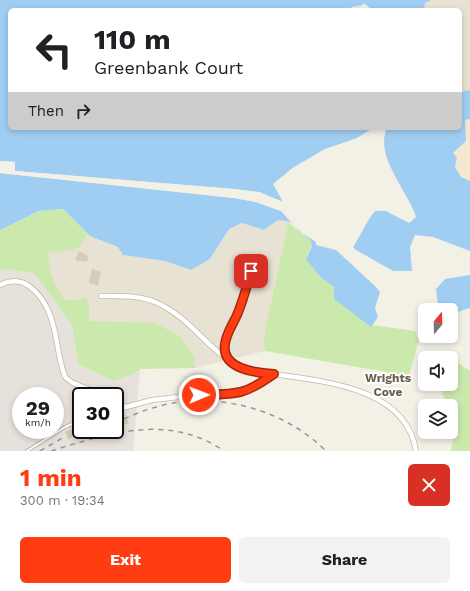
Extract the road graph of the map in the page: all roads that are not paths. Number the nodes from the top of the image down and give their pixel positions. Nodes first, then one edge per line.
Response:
1 (251, 271) dead end
2 (0, 285) edge
3 (101, 296) dead end
4 (229, 362) junction
5 (274, 374) junction
6 (82, 387) edge
7 (126, 407) edge
8 (72, 424) edge
9 (27, 451) edge
10 (416, 451) edge

1 - 4 street
2 - 6 street
3 - 4 street
4 - 5 street
5 - 7 street
5 - 10 street
8 - 9 lane

